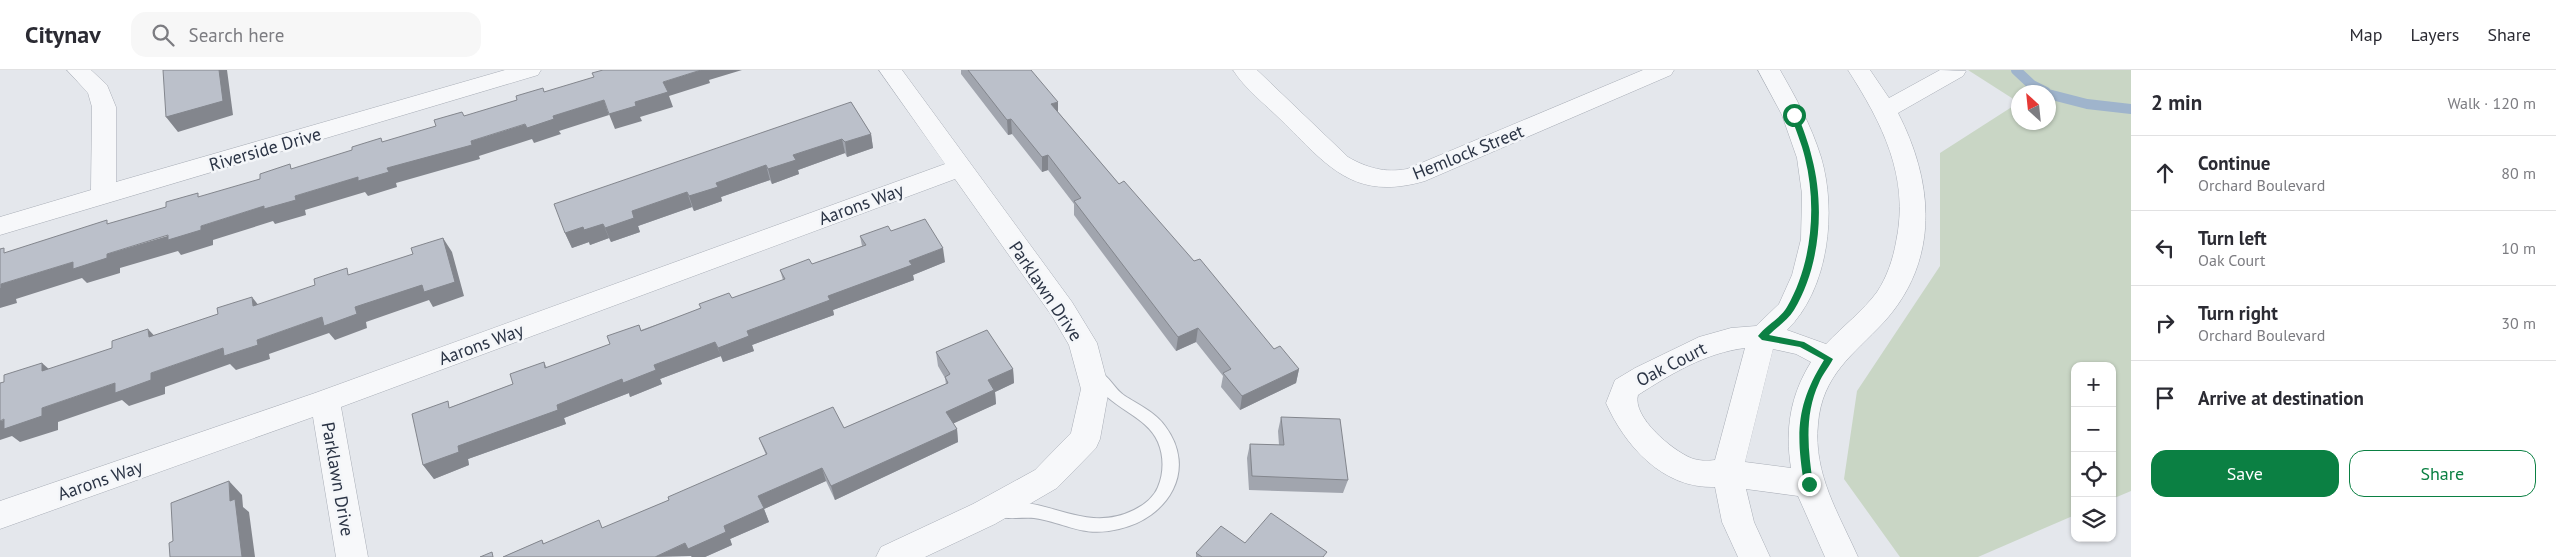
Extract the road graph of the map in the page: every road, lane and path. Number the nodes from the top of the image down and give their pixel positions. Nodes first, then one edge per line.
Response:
1 (78, 70) edge
2 (530, 70) edge
3 (890, 70) edge
4 (1244, 70) edge
5 (1663, 70) edge
6 (1769, 70) edge
7 (1859, 70) edge
8 (1955, 71) dead end
9 (506, 74) edge
10 (1886, 110) junction
11 (960, 168) junction
12 (104, 193) junction
13 (0, 226) edge
14 (1762, 336) junction
15 (1829, 359) junction
16 (1089, 365) junction
17 (325, 401) junction
18 (1727, 473) junction
19 (1809, 484) junction
20 (0, 514) edge
21 (984, 514) junction
22 (352, 557) edge
23 (892, 557) edge
24 (1754, 557) edge
25 (1842, 557) edge

1 - 12 street
2 - 9 street, Riverside Drive
3 - 11 street, Parklawn Drive
4 - 5 street, Hemlock Street
6 - 14 street
7 - 10 street
8 - 10 street
9 - 12 street, Riverside Drive
10 - 15 street
11 - 16 street, Parklawn Drive
11 - 17 street, Aarons Way
12 - 13 street, Riverside Drive
14 - 15 street, Oak Court
14 - 18 street
14 - 18 street, Oak Court
15 - 19 street
16 - 21 street, Parklawn Drive
16 - 21 lane
17 - 20 street, Aarons Way
17 - 22 street, Parklawn Drive
18 - 19 street, Oak Court
18 - 24 street
19 - 25 street
21 - 23 street, Parklawn Drive

